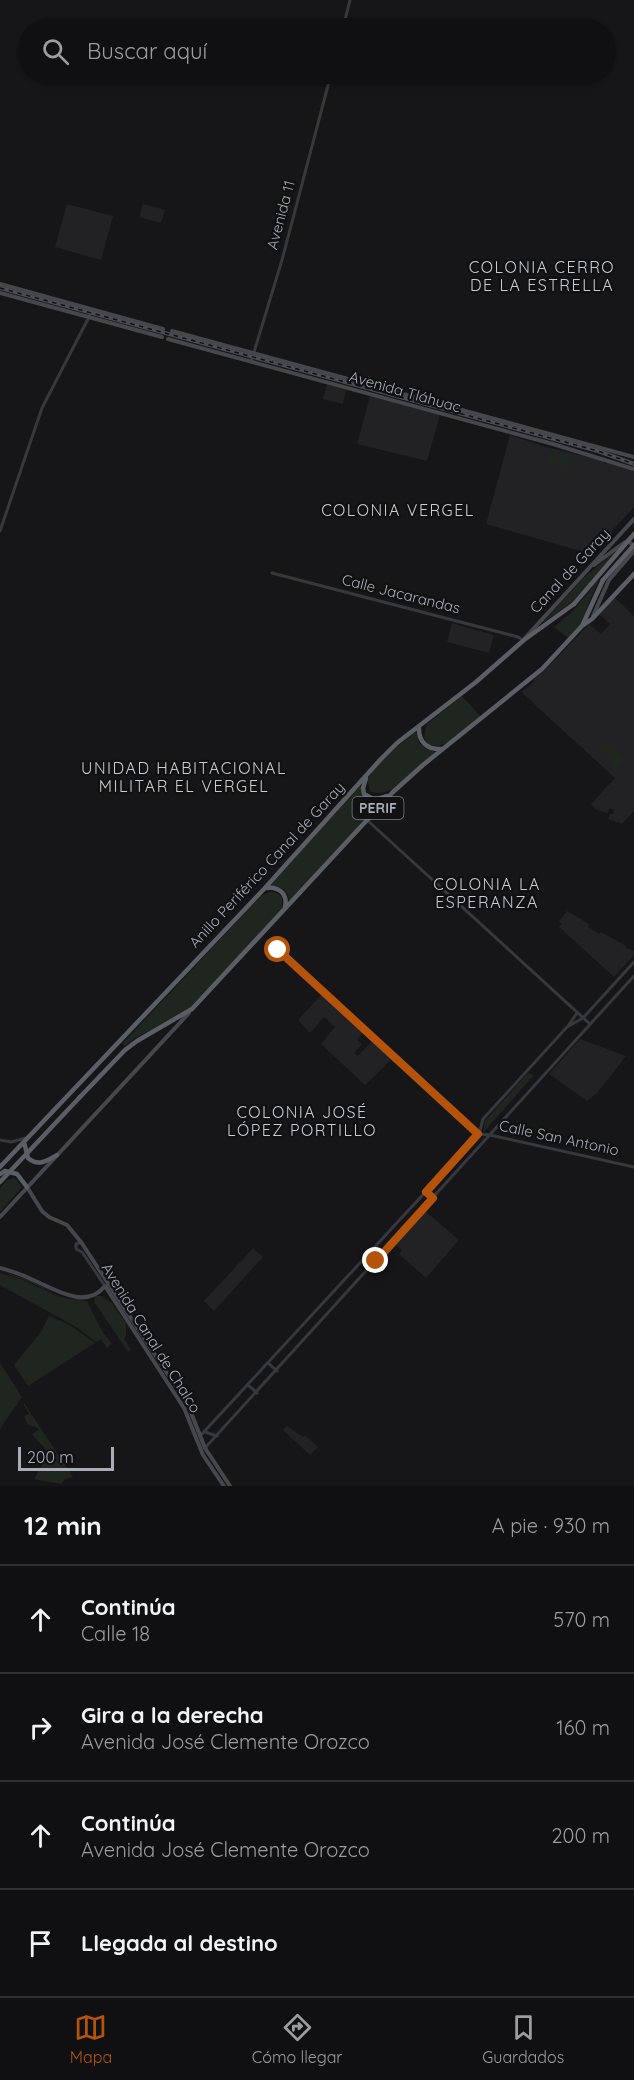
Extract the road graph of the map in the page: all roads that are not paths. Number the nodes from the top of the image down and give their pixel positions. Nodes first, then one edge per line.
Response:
1 (350, 0) edge
2 (346, 18) edge
3 (328, 84) edge
4 (0, 284) edge
5 (0, 293) edge
6 (91, 310) junction
7 (89, 317) junction
8 (164, 329) dead end
9 (172, 332) dead end
10 (162, 338) dead end
11 (168, 339) dead end
12 (254, 354) junction
13 (251, 362) junction
14 (634, 457) edge
15 (634, 469) edge
16 (634, 519) edge
17 (0, 531) edge
18 (634, 534) edge
19 (634, 546) edge
20 (634, 551) edge
21 (584, 572) junction
22 (273, 573) dead end
23 (634, 574) edge
24 (574, 604) joint
25 (592, 619) junction
26 (582, 626) junction
27 (524, 640) junction
28 (419, 726) junction
29 (444, 749) junction
30 (368, 773) junction
31 (393, 792) junction
32 (367, 820) junction
33 (264, 889) junction
34 (282, 912) junction
35 (268, 941) dead end
36 (634, 962) edge
37 (634, 976) edge
38 (192, 1009) junction
39 (577, 1013) junction
40 (583, 1018) junction
41 (590, 1024) junction
42 (567, 1027) junction
43 (478, 1134) junction
44 (490, 1135) junction
45 (0, 1140) edge
46 (26, 1140) junction
47 (57, 1155) junction
48 (0, 1167) edge
49 (634, 1167) edge
50 (0, 1174) edge
51 (0, 1182) edge
52 (27, 1187) junction
53 (426, 1192) junction
54 (433, 1198) junction
55 (0, 1217) edge
56 (388, 1233) junction
57 (396, 1239) junction
58 (81, 1242) junction
59 (0, 1268) edge
60 (105, 1286) junction
61 (96, 1294) junction
62 (113, 1299) junction
63 (268, 1363) junction
64 (277, 1371) junction
65 (248, 1385) junction
66 (257, 1393) junction
67 (203, 1434) junction
68 (218, 1436) junction
69 (203, 1449) junction
70 (224, 1486) edge
71 (230, 1486) edge

1 - 2 street
3 - 12 street, Avenida 11
4 - 6 main road
5 - 7 main road
6 - 7 street
6 - 8 main road
7 - 10 main road
7 - 17 street
9 - 12 main road, Avenida Tláhuac
11 - 13 main road, Avenida Tláhuac
12 - 13 street, Avenida 11
12 - 14 main road, Avenida Tláhuac
13 - 15 main road, Avenida Tláhuac
16 - 21 main road, Canal de Garay
18 - 24 highway, Canal de Garay / PERIF, bridge
19 - 21 main road
19 - 26 highway, Canal de Garay / PERIF, bridge
20 - 25 main road
21 - 27 main road, Canal de Garay
22 - 27 street, Calle Jacarandas
23 - 25 highway
24 - 27 highway, Anillo Periférico Canal de Garay / PERIF
25 - 26 highway
26 - 29 highway, PERIF
27 - 28 highway, Anillo Periférico Canal de Garay / PERIF
28 - 29 highway
28 - 30 highway, Anillo Periférico Canal de Garay / PERIF
29 - 31 highway, PERIF
30 - 31 highway
30 - 33 highway, Anillo Periférico Canal de Garay / PERIF
31 - 32 highway, PERIF
32 - 34 highway, PERIF
32 - 39 street
33 - 34 highway
33 - 46 highway, Anillo Periférico Canal de Garay / PERIF
34 - 38 highway, PERIF
35 - 43 street
36 - 40 street
37 - 41 street
38 - 47 main road, PERIF
38 - 51 highway, PERIF, bridge
39 - 40 street
39 - 42 street
40 - 41 street
40 - 42 street
41 - 44 street
42 - 43 street
43 - 44 street, Calle San Antonio
43 - 53 street
44 - 49 street, Calle San Antonio
44 - 54 street
45 - 46 street
46 - 47 highway
46 - 48 highway, Anillo Periférico Canal de Garay / PERIF
47 - 52 main road, PERIF
50 - 52 highway
52 - 55 main road, PERIF
52 - 58 main road, Avenida Canal de Chalco
53 - 54 street
53 - 56 street
54 - 57 street
56 - 57 street
56 - 63 street
57 - 64 street
58 - 60 street, Avenida Canal de Chalco
58 - 67 main road, Avenida Canal de Chalco
59 - 61 main road
60 - 61 main road
60 - 62 main road, Avenida Canal de Chalco
61 - 62 main road
62 - 69 main road, Avenida Canal de Chalco
63 - 64 street
63 - 65 street
64 - 66 street
65 - 66 street
65 - 67 street
66 - 68 street
67 - 68 street
67 - 69 main road, Avenida Canal de Chalco
68 - 69 street
69 - 70 main road, Avenida Canal de Chalco
69 - 71 main road, Avenida Canal de Chalco

